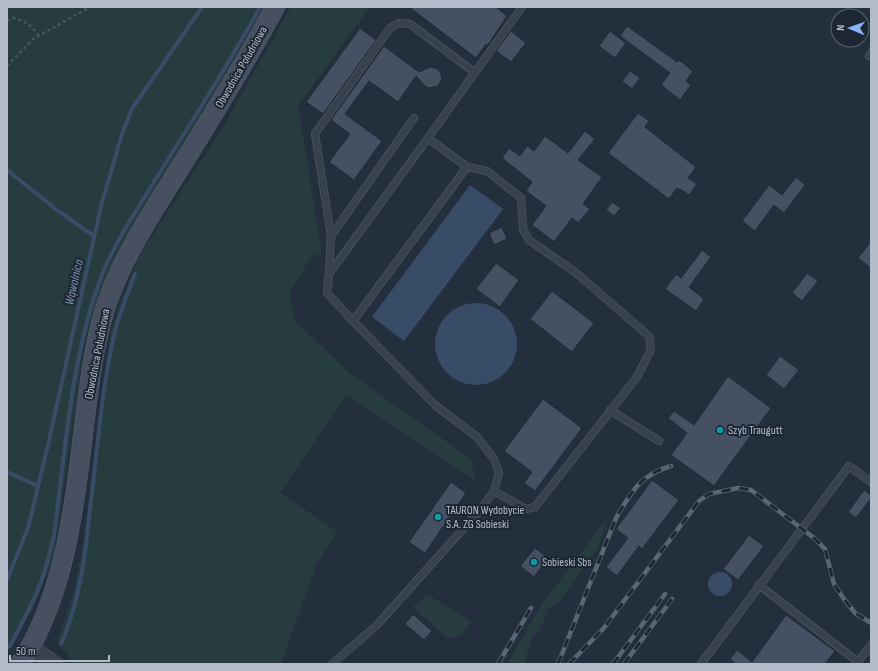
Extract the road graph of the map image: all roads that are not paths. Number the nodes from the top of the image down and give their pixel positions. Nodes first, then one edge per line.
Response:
1 (275, 7) edge
2 (522, 7) edge
3 (474, 72) junction
4 (414, 118) dead end
5 (428, 138) junction
6 (467, 167) junction
7 (331, 236) junction
8 (329, 274) junction
9 (353, 321) junction
10 (610, 410) junction
11 (659, 441) dead end
12 (871, 482) edge
13 (494, 491) junction
14 (759, 585) junction
15 (871, 644) edge
16 (31, 648) junction
17 (857, 663) edge
18 (20, 664) edge
19 (55, 664) edge
20 (332, 664) edge
21 (701, 664) edge

1 - 16 main road, Obwodnica Południowa
2 - 3 lane
3 - 5 lane
3 - 7 lane
4 - 7 lane
5 - 6 lane
5 - 8 lane
6 - 9 lane
6 - 10 lane
7 - 8 lane
8 - 9 lane
9 - 13 lane
10 - 11 lane
10 - 13 lane
12 - 14 lane
13 - 20 lane
14 - 17 lane
14 - 21 lane
15 - 17 lane
16 - 18 main road, Obwodnica Południowa
16 - 19 street

